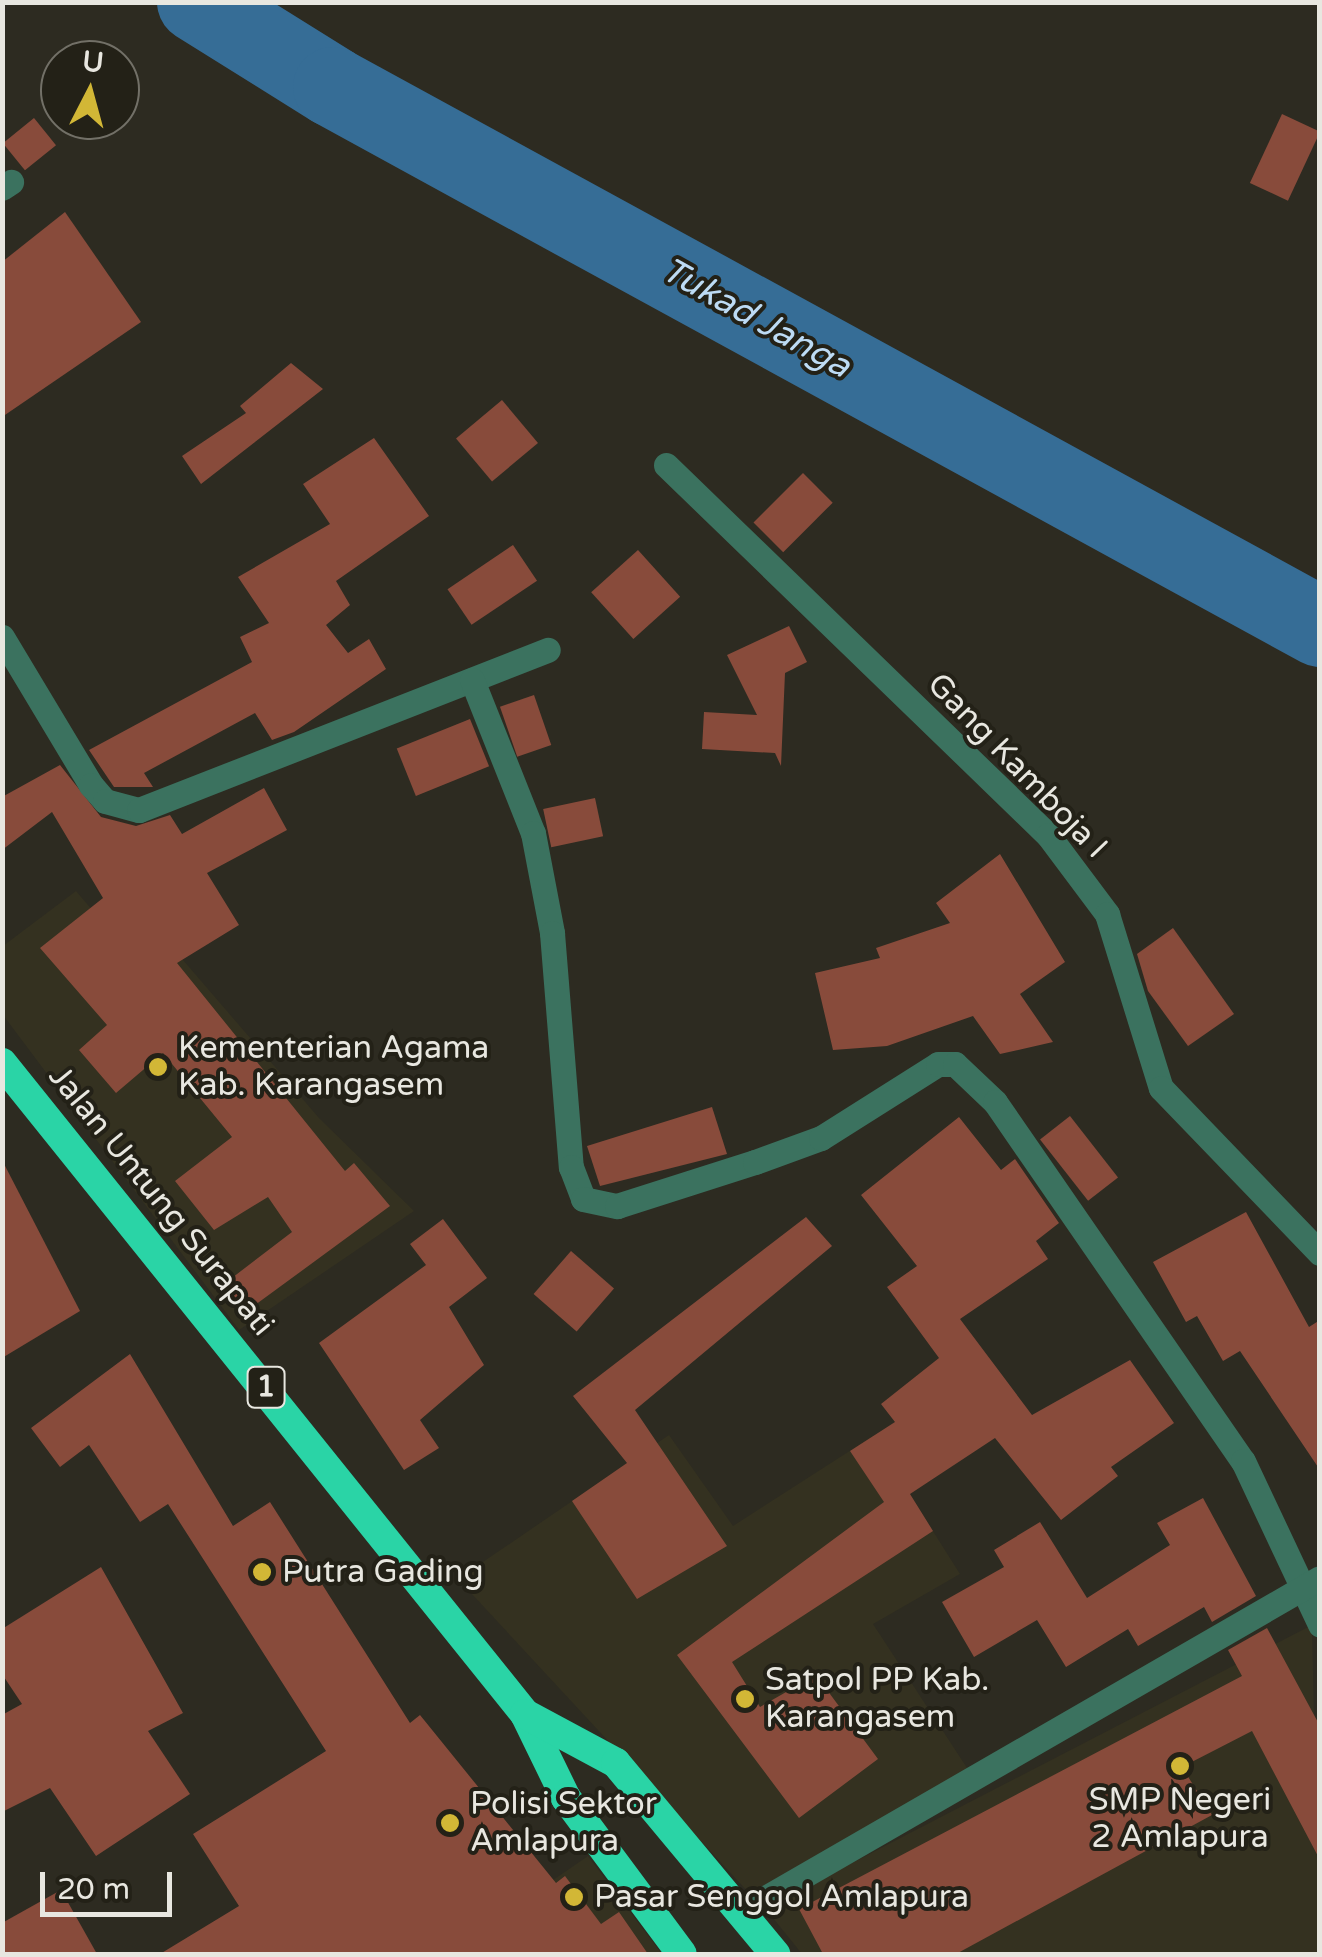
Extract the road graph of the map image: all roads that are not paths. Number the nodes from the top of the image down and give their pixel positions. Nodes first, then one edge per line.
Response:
1 (666, 465) dead end
2 (2, 638) edge
3 (548, 650) dead end
4 (472, 680) junction
5 (2, 1063) edge
6 (13, 1095) edge
7 (1320, 1253) edge
8 (1314, 1581) edge
9 (1320, 1626) edge
10 (525, 1714) junction
11 (742, 1912) junction
12 (682, 1954) edge
13 (775, 1954) edge

1 - 7 street, Gang Kamboja I
2 - 4 street
3 - 4 street
4 - 8 street
5 - 6 highway, Jalan Untung Surapati / 1
6 - 10 highway, Jalan Untung Surapati / 1
8 - 9 street
8 - 11 street
10 - 11 highway, Jalan Untung Surapati / 1
10 - 12 highway, Jalan Untung Surapati / 1
11 - 13 highway, Jalan Untung Surapati / 1

